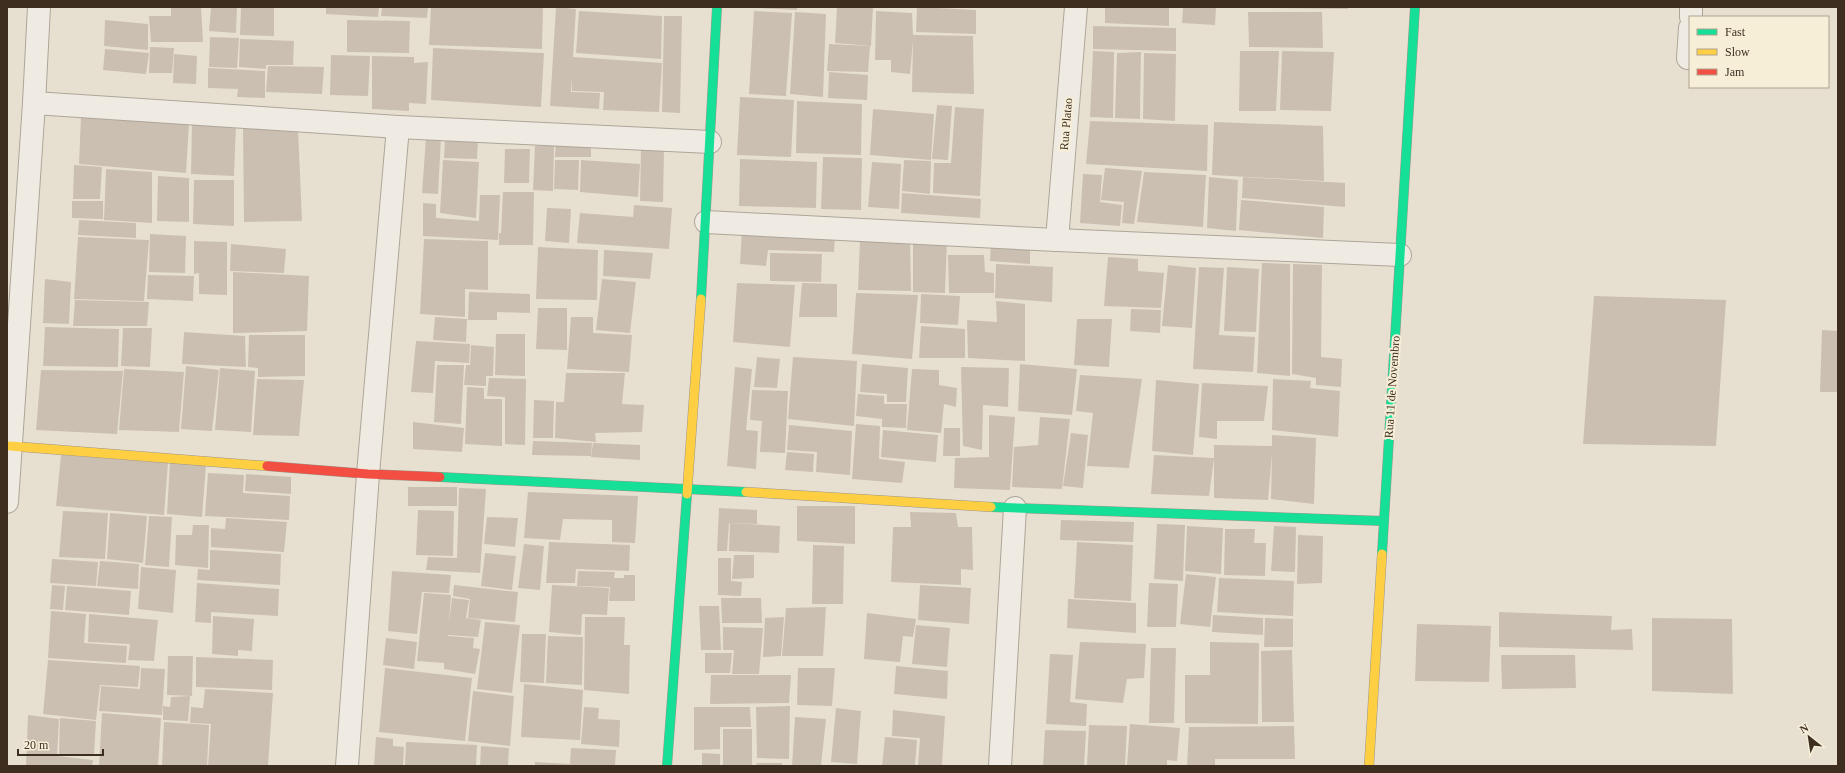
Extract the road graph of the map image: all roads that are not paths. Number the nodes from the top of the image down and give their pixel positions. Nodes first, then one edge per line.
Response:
1 (39, 7) edge
2 (717, 7) edge
3 (1076, 7) edge
4 (1416, 7) edge
5 (1689, 43) edge
6 (1688, 58) dead end
7 (34, 103) junction
8 (398, 127) junction
9 (710, 142) junction
10 (706, 222) junction
11 (1057, 240) junction
12 (1400, 255) junction
13 (10, 446) junction
14 (368, 474) junction
15 (688, 488) junction
16 (7, 502) edge
17 (1015, 508) junction
18 (1384, 522) junction
19 (347, 766) edge
20 (667, 766) edge
21 (1000, 766) edge
22 (1369, 766) edge

1 - 7 street
2 - 9 street
3 - 11 street, Rua Platao
4 - 12 street, Rua 11 de Novembro
5 - 6 street
7 - 8 street
7 - 13 street
8 - 9 street
8 - 14 street
9 - 10 street
10 - 11 street
10 - 15 street
11 - 12 street
12 - 18 street, Rua 11 de Novembro
13 - 14 street
13 - 16 street
14 - 15 street
14 - 19 street
15 - 17 street
15 - 20 street
17 - 18 street
17 - 21 street
18 - 22 street, Rua 11 de Novembro

